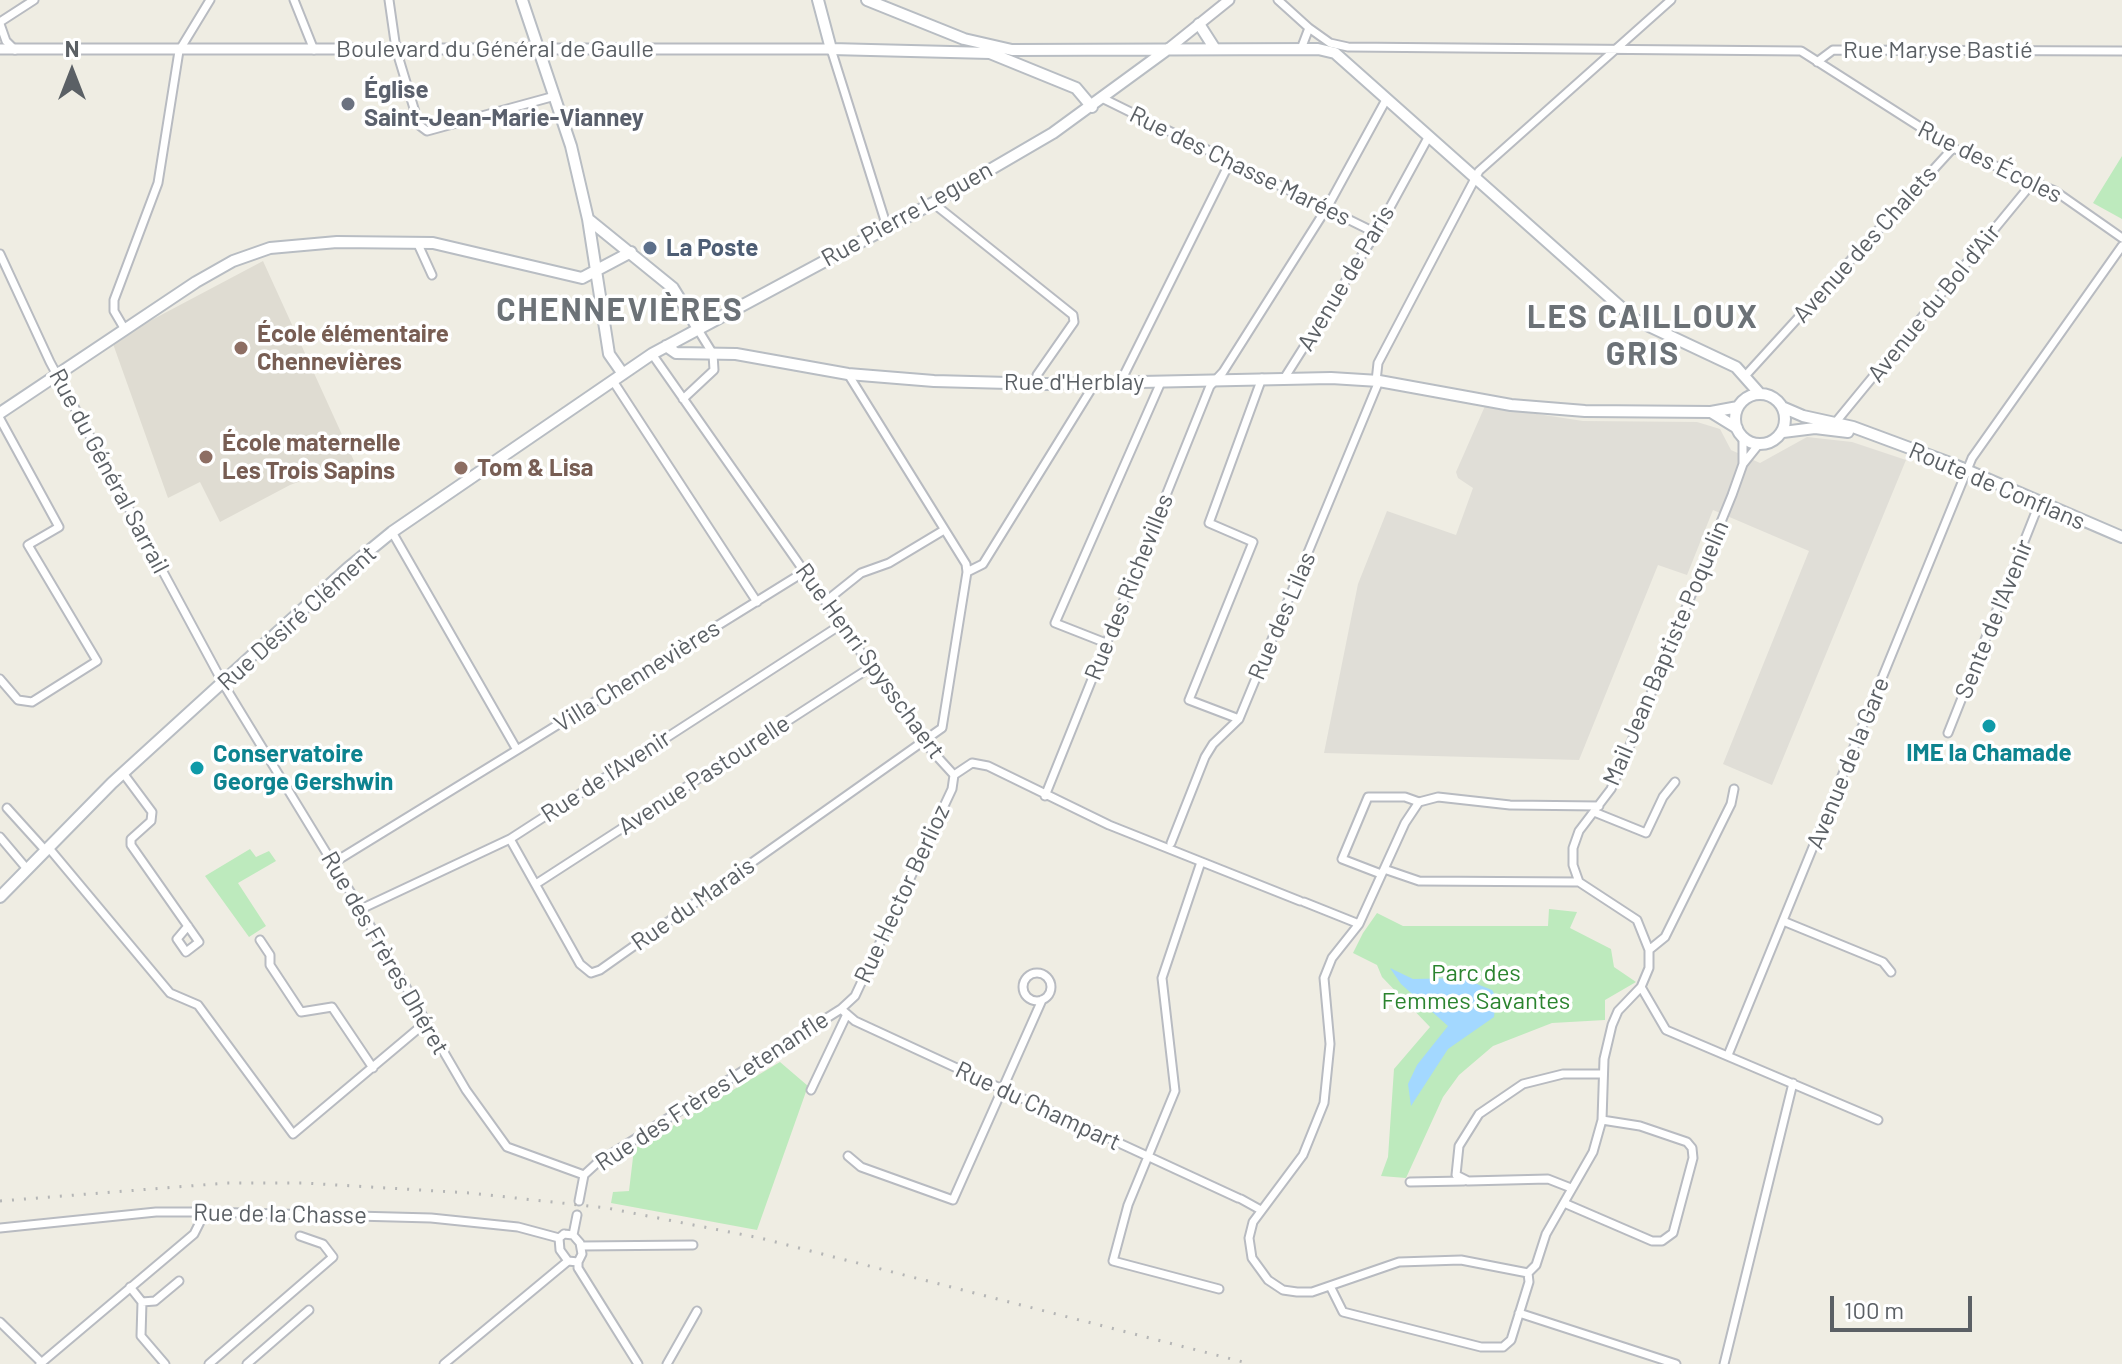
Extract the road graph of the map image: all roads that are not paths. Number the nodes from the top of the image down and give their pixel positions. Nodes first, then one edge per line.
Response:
1 (34, 0) edge
2 (210, 0) edge
3 (294, 0) edge
4 (389, 0) edge
5 (818, 0) edge
6 (867, 0) edge
7 (1229, 0) edge
8 (1278, 0) edge
9 (1671, 0) edge
10 (525, 3) edge
11 (0, 23) edge
12 (1199, 24) junction
13 (1309, 28) junction
14 (962, 45) junction
15 (1617, 48) junction
16 (0, 49) edge
17 (396, 49) junction
18 (540, 49) junction
19 (831, 49) junction
20 (988, 49) junction
21 (1168, 49) junction
22 (1215, 49) junction
23 (1301, 49) junction
24 (15, 50) junction
25 (314, 50) junction
26 (1026, 50) junction
27 (179, 51) junction
28 (2122, 51) edge
29 (1817, 62) junction
30 (1035, 69) junction
31 (555, 96) junction
32 (1108, 96) junction
33 (1387, 98) junction
34 (1092, 107) junction
35 (1429, 136) junction
36 (1953, 148) junction
37 (1231, 160) junction
38 (1476, 178) junction
39 (2033, 182) junction
40 (933, 203) junction
41 (1328, 206) junction
42 (588, 219) junction
43 (887, 227) junction
44 (1376, 233) junction
45 (2122, 238) edge
46 (417, 242) junction
47 (2122, 246) edge
48 (631, 252) junction
49 (0, 254) edge
50 (596, 272) junction
51 (432, 275) dead end
52 (697, 327) junction
53 (124, 328) junction
54 (666, 346) junction
55 (652, 354) junction
56 (713, 354) junction
57 (56, 373) junction
58 (623, 374) junction
59 (848, 374) junction
60 (1746, 375) junction
61 (1285, 377) junction
62 (1262, 378) junction
63 (1216, 380) junction
64 (613, 381) junction
65 (1377, 381) junction
66 (1161, 382) junction
67 (1095, 383) junction
68 (1120, 383) junction
69 (1038, 384) junction
70 (1760, 394) junction
71 (683, 399) junction
72 (1738, 407) junction
73 (1782, 407) junction
74 (1711, 412) junction
75 (0, 416) edge
76 (1835, 423) junction
77 (1783, 432) junction
78 (1740, 433) junction
79 (1872, 435) junction
80 (1759, 444) junction
81 (1743, 464) junction
82 (1967, 471) junction
83 (2039, 504) junction
84 (944, 530) junction
85 (392, 532) junction
86 (2122, 537) edge
87 (804, 572) junction
88 (967, 572) junction
89 (826, 601) junction
90 (757, 602) junction
91 (842, 624) junction
92 (1106, 643) junction
93 (871, 667) junction
94 (0, 679) edge
95 (224, 685) junction
96 (1239, 719) junction
97 (1948, 733) dead end
98 (923, 741) junction
99 (517, 750) junction
100 (123, 773) junction
101 (954, 775) junction
102 (1675, 782) dead end
103 (1734, 789) dead end
104 (1045, 796) junction
105 (1419, 802) junction
106 (7, 808) dead end
107 (1596, 809) junction
108 (0, 837) edge
109 (510, 839) junction
110 (1171, 843) dead end
111 (47, 849) junction
112 (1201, 862) junction
113 (333, 863) junction
114 (27, 869) junction
115 (1382, 872) junction
116 (1579, 882) junction
117 (536, 884) junction
118 (0, 897) edge
119 (361, 909) junction
120 (1783, 921) junction
121 (1359, 924) junction
122 (188, 926) dead end
123 (260, 940) dead end
124 (1649, 950) junction
125 (1891, 972) dead end
126 (1641, 987) junction
127 (1042, 1000) junction
128 (844, 1012) junction
129 (425, 1023) junction
130 (1728, 1055) junction
131 (373, 1068) junction
132 (1603, 1074) junction
133 (1793, 1083) junction
134 (811, 1090) dead end
135 (1002, 1090) junction
136 (1602, 1120) junction
137 (1878, 1120) dead end
138 (848, 1156) dead end
139 (1149, 1157) junction
140 (584, 1175) junction
141 (1468, 1181) junction
142 (1410, 1182) dead end
143 (1571, 1188) junction
144 (579, 1201) dead end
145 (1564, 1203) junction
146 (1259, 1209) junction
147 (205, 1212) junction
148 (577, 1215) dead end
149 (0, 1228) edge
150 (573, 1235) junction
151 (300, 1236) dead end
152 (559, 1238) junction
153 (693, 1245) dead end
154 (581, 1246) junction
155 (568, 1261) junction
156 (578, 1262) junction
157 (1528, 1273) junction
158 (179, 1281) dead end
159 (1330, 1286) junction
160 (130, 1287) junction
161 (1219, 1289) dead end
162 (142, 1302) junction
163 (309, 1310) dead end
164 (697, 1311) dead end
165 (1519, 1313) junction
166 (0, 1322) edge
167 (41, 1363) edge
168 (165, 1364) edge
169 (209, 1364) edge
170 (247, 1364) edge
171 (444, 1364) edge
172 (638, 1364) edge
173 (667, 1364) edge
174 (1676, 1364) edge
175 (1724, 1364) edge

1 - 11 street
2 - 27 street
3 - 25 street
4 - 17 street
5 - 19 main road
6 - 14 main road
7 - 12 street
8 - 13 street
9 - 15 street, Rue des Lilas
10 - 18 main road
11 - 24 street
12 - 21 street
12 - 22 main road
13 - 15 street, Rue Maryse Bastié
13 - 23 street
14 - 19 main road, Boulevard du Général de Gaulle
14 - 20 main road, Boulevard du Général de Gaulle
15 - 29 street, Rue Maryse Bastié
15 - 38 street, Rue des Lilas
16 - 24 street, Boulevard du Général de Gaulle
17 - 18 street, Boulevard du Général de Gaulle
17 - 25 street, Boulevard du Général de Gaulle
17 - 31 street
18 - 19 street, Boulevard du Général de Gaulle
18 - 31 main road
19 - 43 street
20 - 26 main road, Boulevard du Général de Gaulle
20 - 30 main road
21 - 22 main road, Boulevard du Général de Gaulle
21 - 26 main road, Boulevard du Général de Gaulle
21 - 32 main road, Rue Pierre Leguen
22 - 23 main road, Boulevard du Général de Gaulle
23 - 33 main road, Boulevard du Général de Gaulle
24 - 27 street, Boulevard du Général de Gaulle
25 - 27 street, Boulevard du Général de Gaulle
26 - 30 main road
27 - 53 street
28 - 29 street, Rue Maryse Bastié
29 - 36 street, Rue des Écoles
30 - 34 main road
31 - 42 main road
32 - 34 main road, Rue Pierre Leguen
32 - 37 street, Rue des Chasse Marées
33 - 35 main road
33 - 41 street, Rue des Richevilles
34 - 40 main road, Rue Pierre Leguen
35 - 38 main road
35 - 44 street, Avenue de Paris
36 - 39 street, Rue des Écoles
36 - 60 street, Avenue des Chalets
37 - 41 street, Rue des Chasse Marées
37 - 68 street
38 - 60 main road
38 - 65 street, Rue des Lilas
39 - 45 street, Rue des Écoles
39 - 76 street, Avenue du Bol d'Air
40 - 43 main road, Rue Pierre Leguen
40 - 69 street
41 - 44 street, Rue des Chasse Marées
41 - 63 street, Rue des Richevilles
42 - 48 main road
42 - 50 main road
43 - 52 main road, Rue Pierre Leguen
44 - 61 street, Avenue de Paris
46 - 50 main road
46 - 51 street
46 - 53 main road
47 - 82 street, Avenue de la Gare
48 - 50 main road
48 - 52 main road
49 - 57 street, Rue du Général Sarrail
50 - 58 main road
52 - 54 main road, Rue Pierre Leguen
52 - 56 street
53 - 57 main road
54 - 55 main road, Rue Désiré Clément
54 - 56 main road, Rue d'Herblay
55 - 58 main road, Rue Désiré Clément
55 - 71 street, Rue Henri Spysschaert
56 - 59 main road, Rue d'Herblay
56 - 71 street
57 - 75 main road
57 - 95 street, Rue du Général Sarrail
58 - 64 main road, Rue Désiré Clément
59 - 69 main road, Rue d'Herblay
59 - 84 street
60 - 70 main road
61 - 62 main road, Rue d'Herblay
61 - 65 main road, Rue d'Herblay
62 - 63 main road, Rue d'Herblay
62 - 96 street
63 - 66 main road, Rue d'Herblay
63 - 92 street, Rue des Richevilles
64 - 85 main road, Rue Désiré Clément
64 - 90 street
65 - 74 main road, Rue d'Herblay
65 - 96 street, Rue des Lilas
66 - 68 main road, Rue d'Herblay
66 - 92 street
67 - 68 main road, Rue d'Herblay
67 - 69 main road, Rue d'Herblay
67 - 88 street
70 - 72 main road
70 - 73 main road
71 - 87 street, Rue Henri Spysschaert
72 - 74 main road
72 - 78 main road
73 - 76 main road, Route de Conflans
73 - 77 main road
74 - 78 main road
75 - 94 street
76 - 79 main road, Route de Conflans
77 - 79 main road, Route de Conflans
77 - 80 main road
78 - 80 main road
78 - 81 street, Mail Jean Baptiste Poquelin
79 - 82 main road, Route de Conflans
80 - 81 street, Mail Jean Baptiste Poquelin
81 - 107 street, Mail Jean Baptiste Poquelin
82 - 83 main road, Route de Conflans
82 - 120 street, Avenue de la Gare
83 - 86 main road, Route de Conflans
83 - 97 street, Sente de l'Avenir
84 - 88 street
84 - 89 street
85 - 95 main road, Rue Désiré Clément
85 - 99 street
87 - 89 street, Rue Henri Spysschaert
87 - 90 street, Villa Chennevières
88 - 98 street
89 - 91 street, Rue Henri Spysschaert
90 - 99 street, Villa Chennevières
91 - 93 street, Rue Henri Spysschaert
91 - 109 street, Rue de l'Avenir
92 - 104 street, Rue des Richevilles
93 - 98 street, Rue Henri Spysschaert
93 - 117 street, Avenue Pastourelle
95 - 100 main road, Rue Désiré Clément
95 - 113 street, Rue des Frères Dhéret
96 - 110 street, Rue des Lilas
98 - 101 street, Rue Henri Spysschaert
98 - 117 street, Rue du Marais
99 - 113 street, Villa Chennevières
100 - 111 main road, Rue Désiré Clément
100 - 122 street
101 - 104 street, Rue Henri Spysschaert
101 - 128 street, Rue Hector Berlioz
102 - 107 street
103 - 124 street
104 - 112 street, Rue Henri Spysschaert
105 - 107 street
105 - 115 street
105 - 115 street
106 - 111 street
107 - 116 street, Mail Jean Baptiste Poquelin
108 - 114 street
109 - 117 street, Rue du Marais
109 - 119 street, Rue de l'Avenir
111 - 114 main road, Rue Désiré Clément
111 - 131 street
112 - 121 street, Rue Henri Spysschaert
112 - 139 street
113 - 119 street, Rue des Frères Dhéret
114 - 118 main road, Rue Désiré Clément
115 - 116 street
115 - 121 street
116 - 124 street
119 - 129 street, Rue des Frères Dhéret
120 - 125 street
120 - 130 street, Avenue de la Gare
121 - 146 street
123 - 131 street
124 - 126 street
126 - 130 street
126 - 132 street
127 - 127 street
127 - 135 street
128 - 134 street, Rue Hector Berlioz
128 - 135 street, Rue du Champart
128 - 140 street, Rue des Frères Letenanfle
129 - 131 street
129 - 140 street, Rue des Frères Dhéret
130 - 133 street
132 - 136 street
132 - 141 street
133 - 137 street
133 - 175 street
135 - 138 street
135 - 139 street, Rue du Champart
136 - 143 street
136 - 145 street
139 - 146 street, Rue du Champart
139 - 161 street
140 - 144 street
141 - 142 street
141 - 143 street
143 - 145 street
145 - 157 street
146 - 159 street
147 - 149 street, Rue de la Chasse
147 - 152 street, Rue de la Chasse
147 - 160 street
148 - 150 street
150 - 152 street
150 - 154 street
151 - 169 street
152 - 155 street
153 - 154 street
154 - 156 street
155 - 156 street
155 - 171 street
156 - 172 street
157 - 159 street
157 - 165 street
158 - 162 street
159 - 165 street
160 - 162 street
160 - 167 street
162 - 168 street
163 - 170 street
164 - 173 street
165 - 174 street
166 - 167 street

